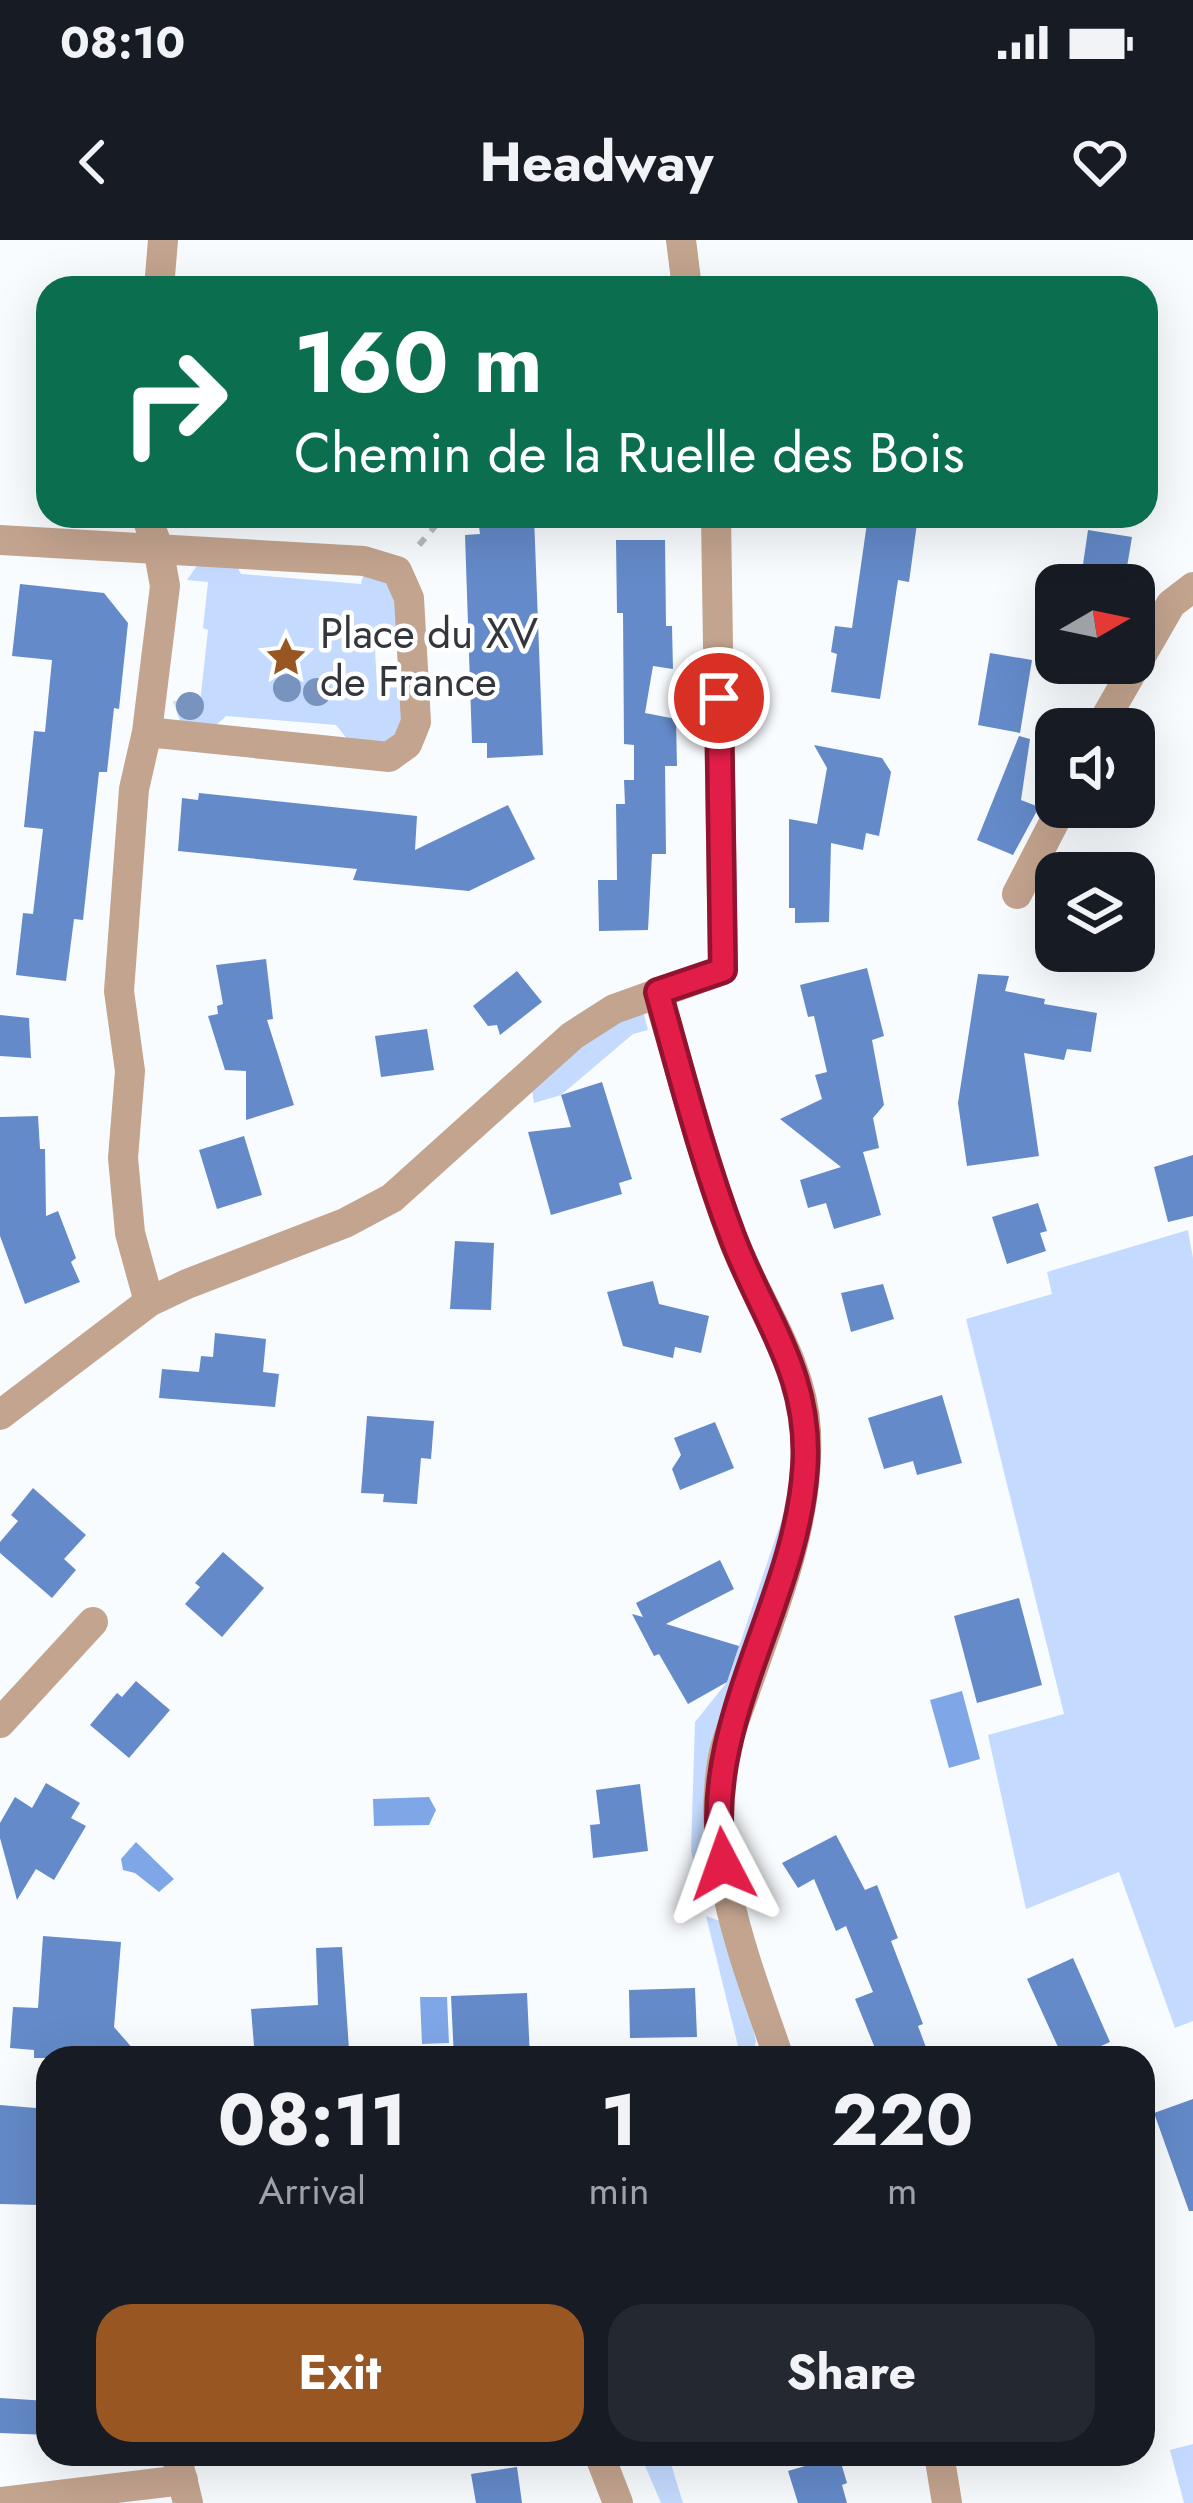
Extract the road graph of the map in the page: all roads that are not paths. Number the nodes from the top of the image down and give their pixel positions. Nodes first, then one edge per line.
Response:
1 (163, 240) edge
2 (681, 240) edge
3 (160, 276) edge
4 (686, 276) edge
5 (151, 528) edge
6 (716, 528) edge
7 (0, 540) edge
8 (158, 547) junction
9 (1193, 587) edge
10 (1112, 708) edge
11 (147, 732) junction
12 (1051, 828) edge
13 (1017, 894) dead end
14 (658, 992) junction
15 (149, 1302) junction
16 (0, 1415) edge
17 (93, 1622) dead end
18 (6, 1703) edge
19 (775, 2046) edge
20 (604, 2466) edge
21 (941, 2466) edge
22 (182, 2479) edge
23 (0, 2502) edge
24 (618, 2503) edge
25 (947, 2503) edge

1 - 3 street
2 - 4 street
5 - 8 street
6 - 14 street
7 - 8 street
8 - 11 street
8 - 11 street
9 - 10 street
11 - 15 street
12 - 13 street
14 - 15 street
14 - 19 street
15 - 16 street
17 - 18 street
20 - 24 street
21 - 25 street
22 - 23 street

